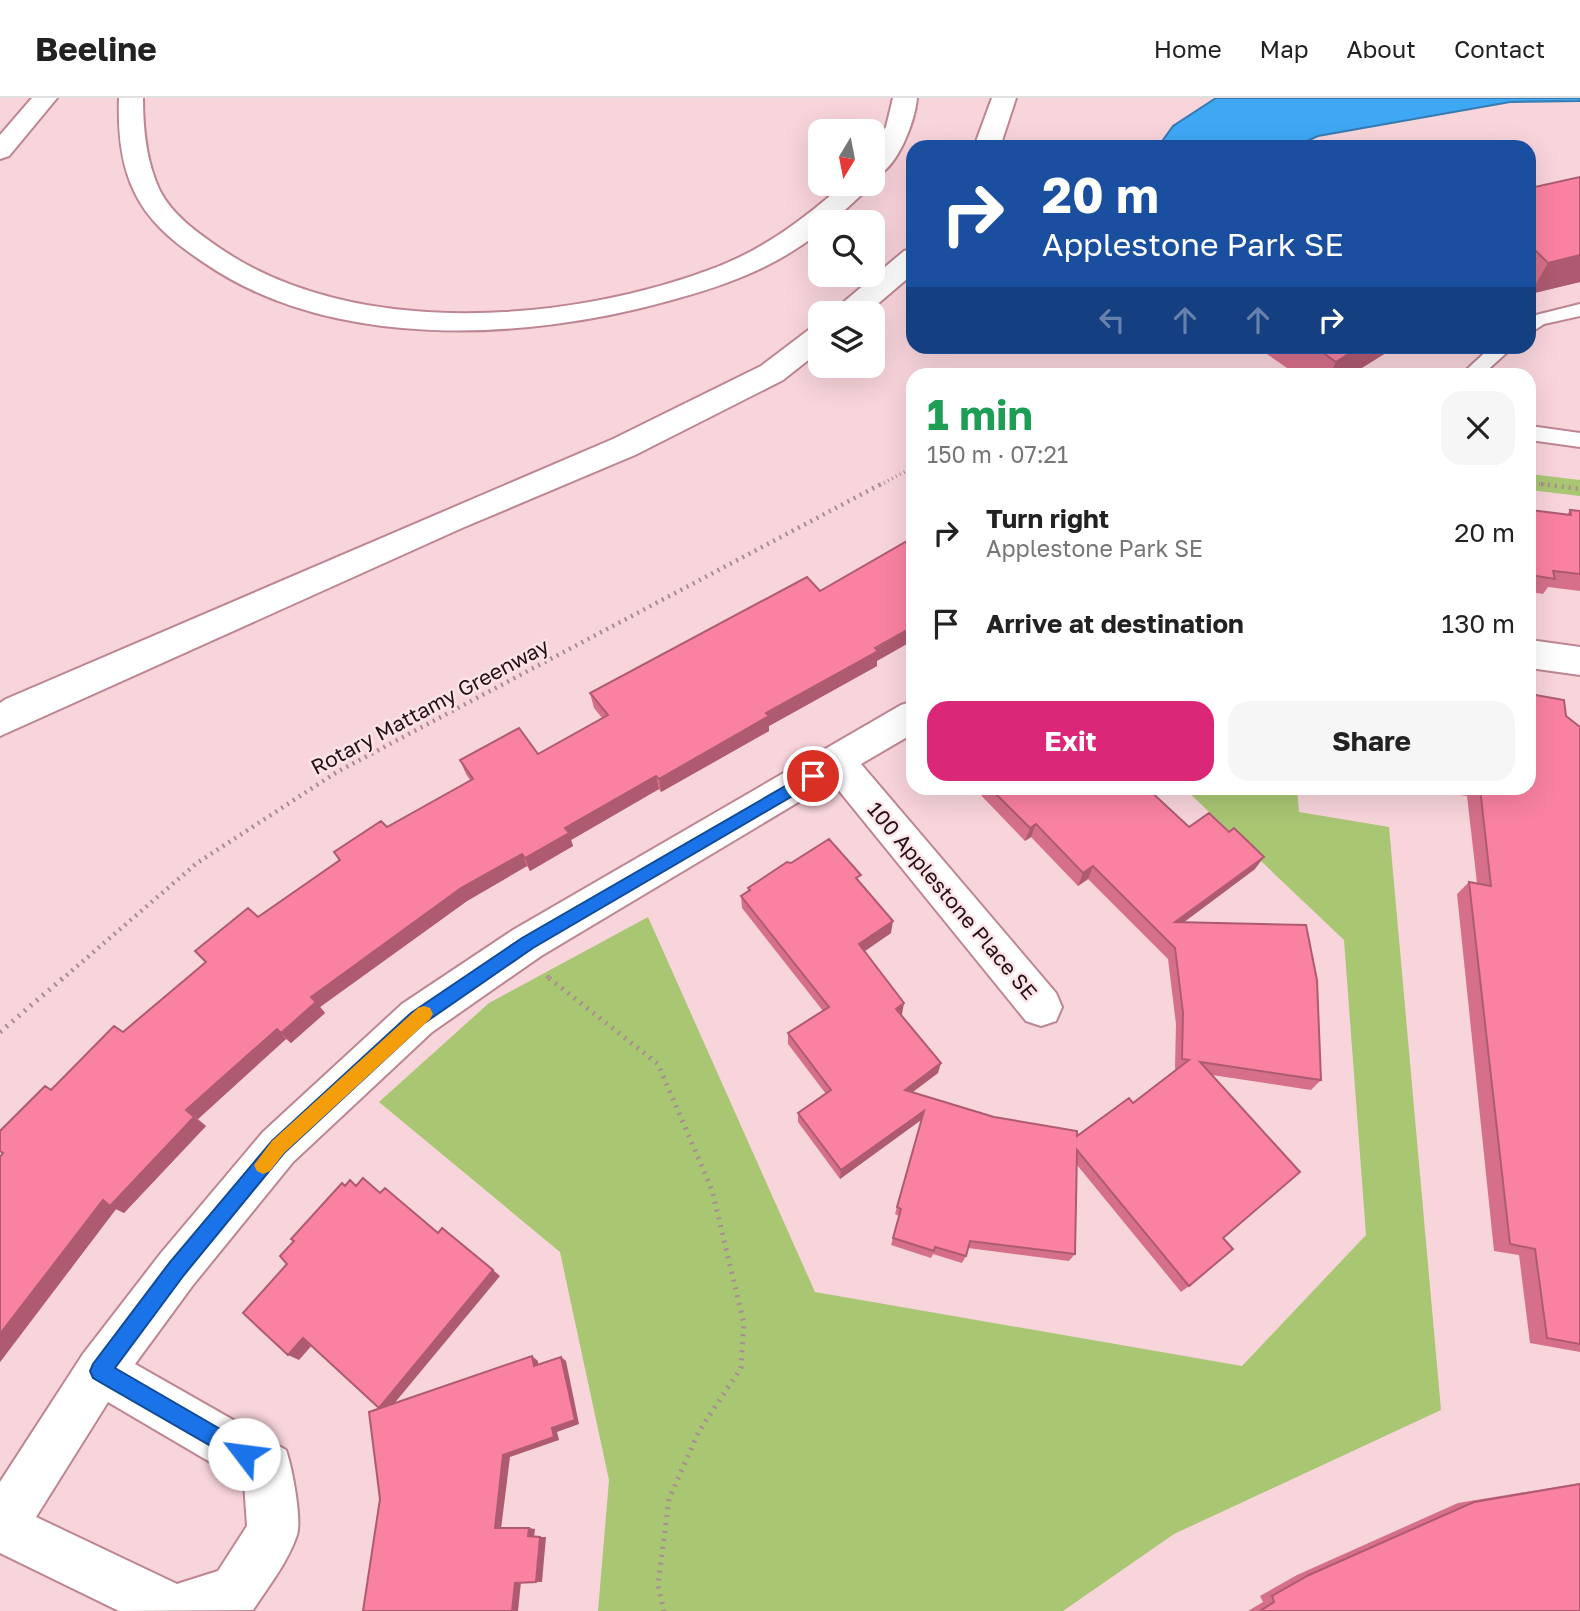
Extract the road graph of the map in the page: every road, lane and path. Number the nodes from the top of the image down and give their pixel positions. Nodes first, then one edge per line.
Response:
1 (45, 98) edge
2 (131, 98) edge
3 (905, 98) edge
4 (1005, 99) edge
5 (990, 140) edge
6 (0, 151) edge
7 (886, 152) edge
8 (845, 196) edge
9 (906, 265) edge
10 (864, 301) edge
11 (1580, 310) edge
12 (1536, 322) edge
13 (808, 345) edge
14 (1495, 354) edge
15 (1478, 368) edge
16 (1536, 434) edge
17 (1580, 440) edge
18 (906, 471) edge
19 (1536, 484) edge
20 (1580, 489) edge
21 (1536, 655) edge
22 (1580, 661) edge
23 (906, 720) edge
24 (0, 721) edge
25 (837, 762) junction
26 (527, 943) junction
27 (1041, 1007) dead end
28 (0, 1031) edge
29 (100, 1371) junction
30 (1, 1527) edge
31 (664, 1611) edge

1 - 6 main road
2 - 8 main road
3 - 7 main road
4 - 5 main road
9 - 10 main road
11 - 12 lane
13 - 24 main road
14 - 15 lane
16 - 17 lane
18 - 28 path, Rotary Mattamy Greenway
19 - 20 path
21 - 22 main road
23 - 25 main road
25 - 26 main road
25 - 27 main road, 100 Applestone Place SE
26 - 29 main road
26 - 31 path
29 - 30 main road
29 - 30 main road

